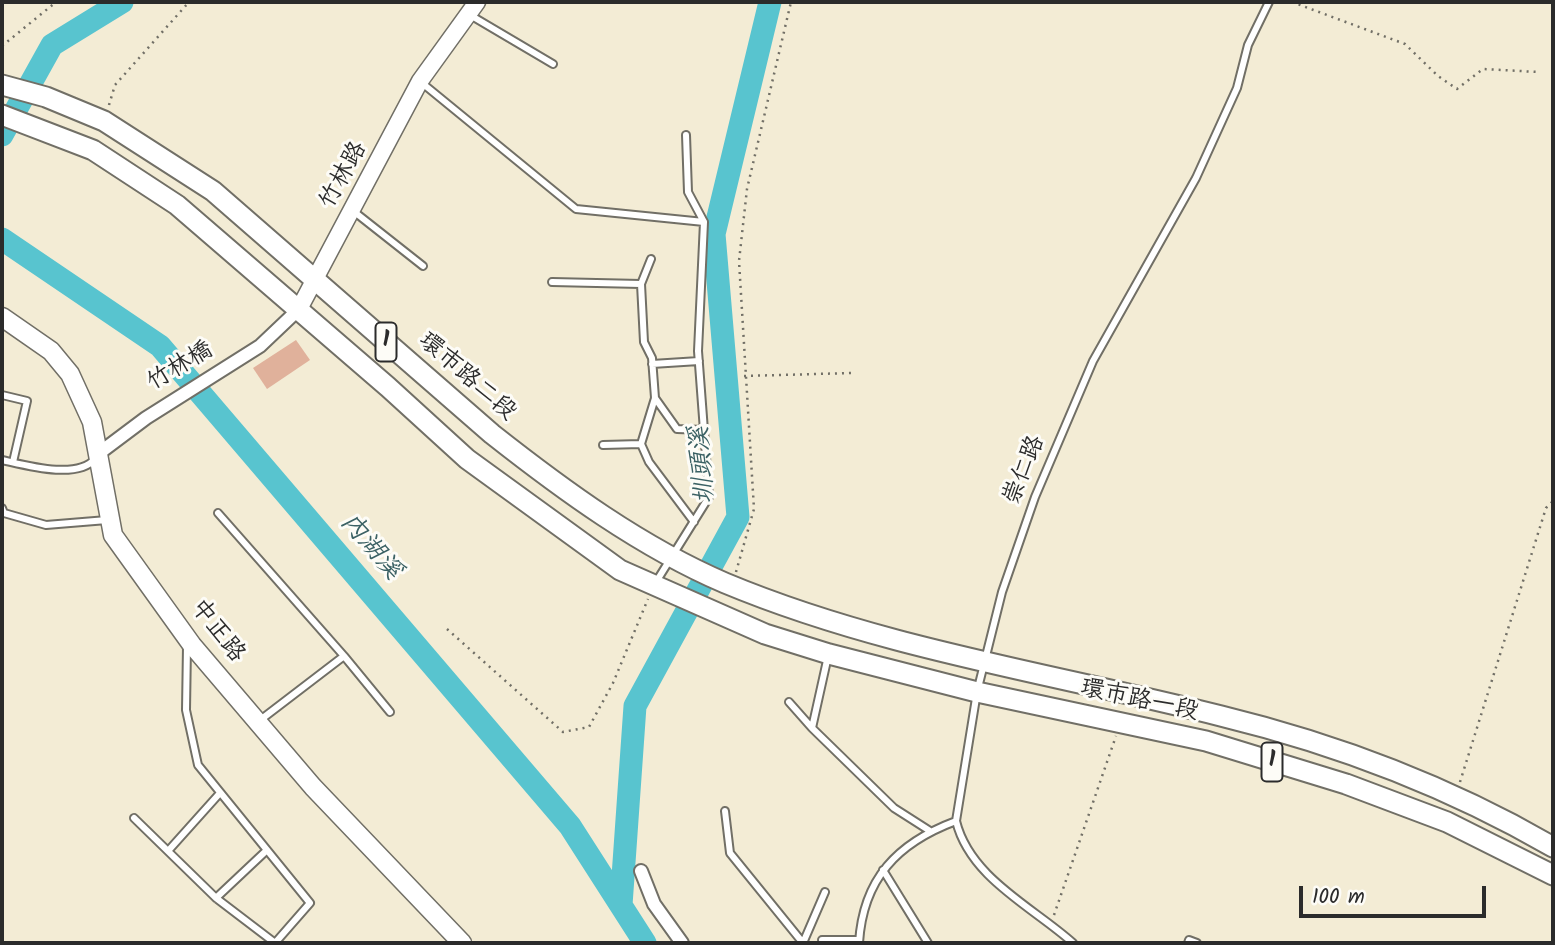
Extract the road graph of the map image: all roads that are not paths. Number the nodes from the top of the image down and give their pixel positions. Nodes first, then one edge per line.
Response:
1 (1269, 2) edge
2 (472, 8) edge
3 (553, 64) dead end
4 (420, 81) junction
5 (2, 85) edge
6 (2, 115) edge
7 (686, 135) dead end
8 (351, 208) junction
9 (704, 222) junction
10 (651, 259) dead end
11 (423, 266) dead end
12 (317, 279) junction
13 (552, 282) dead end
14 (641, 284) junction
15 (299, 309) junction
16 (2, 317) edge
17 (240, 360) joint
18 (699, 361) junction
19 (652, 364) junction
20 (2, 395) edge
21 (655, 398) junction
22 (704, 430) junction
23 (641, 444) junction
24 (603, 445) dead end
25 (99, 454) junction
26 (2, 460) edge
27 (13, 462) junction
28 (2, 511) edge
29 (218, 513) dead end
30 (109, 520) junction
31 (694, 522) junction
32 (672, 559) junction
33 (653, 586) junction
34 (187, 638) junction
35 (829, 654) junction
36 (344, 656) junction
37 (987, 662) junction
38 (977, 692) junction
39 (789, 702) dead end
40 (390, 712) dead end
41 (257, 722) junction
42 (811, 728) junction
43 (220, 793) junction
44 (725, 811) dead end
45 (134, 818) dead end
46 (956, 821) junction
47 (930, 831) junction
48 (1553, 847) edge
49 (267, 850) junction
50 (168, 851) junction
51 (883, 870) junction
52 (641, 871) dead end
53 (1553, 875) edge
54 (825, 892) dead end
55 (216, 898) junction
56 (822, 940) dead end
57 (859, 942) edge
58 (462, 943) edge
59 (682, 943) edge
60 (803, 943) edge
61 (928, 943) edge
62 (1073, 943) edge
63 (1188, 943) edge
64 (1197, 943) edge

1 - 37 lane, 崇仁路
2 - 3 lane
2 - 4 street, 竹林路
4 - 8 street, 竹林路
4 - 9 lane
5 - 12 main road, 環市路二段 / 1
6 - 15 main road, 1
7 - 9 lane
8 - 11 lane
8 - 12 street, 竹林路
9 - 18 lane
10 - 14 lane
12 - 15 street, 竹林路
12 - 32 main road, 環市路二段 / 1
13 - 14 lane
14 - 19 lane
15 - 17 street, 竹林路
15 - 33 main road, 1
16 - 25 main road, 中正路
17 - 25 street, 竹林橋
18 - 19 lane
18 - 22 lane
19 - 21 lane
20 - 27 lane
21 - 22 lane
21 - 23 lane
22 - 31 lane
23 - 24 lane
23 - 31 lane
25 - 27 lane
25 - 30 main road, 中正路
26 - 27 lane
28 - 30 lane
29 - 36 lane
30 - 34 main road, 中正路
31 - 32 lane
32 - 33 lane
32 - 37 main road, 1
33 - 35 main road, 環市路一段 / 1
34 - 41 main road, 中正路
34 - 43 lane
35 - 38 main road, 環市路一段 / 1
35 - 42 lane
36 - 40 lane
36 - 41 lane
37 - 38 lane, 崇仁路
37 - 48 main road, 環市路一段 / 1
38 - 46 lane, 崇仁路
38 - 53 main road, 環市路一段 / 1
39 - 42 lane
41 - 58 main road, 中正路
42 - 47 lane
43 - 49 lane
43 - 50 lane
44 - 60 lane
45 - 50 lane
46 - 47 lane
46 - 62 lane
47 - 51 lane
49 - 55 lane
49 - 55 lane
50 - 55 lane
51 - 57 lane
51 - 61 lane
52 - 59 street
54 - 60 lane
56 - 57 lane
63 - 64 lane

